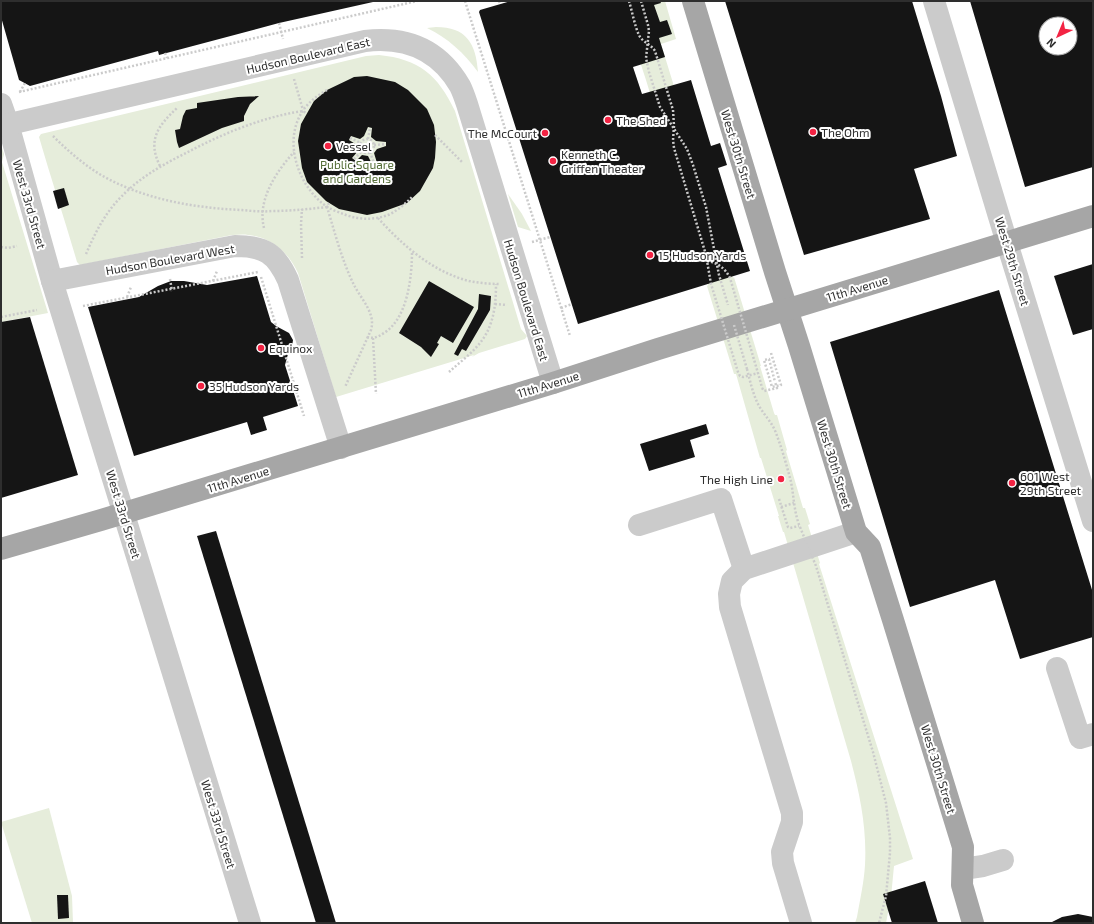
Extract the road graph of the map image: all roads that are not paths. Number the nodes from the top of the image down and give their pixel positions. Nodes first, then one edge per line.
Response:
1 (693, 1) edge
2 (934, 1) edge
3 (1, 104) edge
4 (12, 123) edge
5 (1093, 216) edge
6 (1007, 243) junction
7 (52, 281) junction
8 (787, 309) junction
9 (553, 383) junction
10 (341, 448) junction
11 (123, 514) junction
12 (1093, 521) edge
13 (639, 525) dead end
14 (856, 532) junction
15 (1, 548) edge
16 (744, 569) junction
17 (1057, 668) dead end
18 (1093, 734) edge
19 (1003, 860) dead end
20 (962, 869) junction
21 (250, 923) edge
22 (801, 923) edge
23 (974, 923) edge

1 - 8 main road, West 30th Street
2 - 6 street, West 29th Street
3 - 4 street, West 33rd Street
4 - 7 street, West 33rd Street
4 - 9 street, Hudson Boulevard East
5 - 6 main road, 11th Avenue
6 - 8 main road, 11th Avenue
6 - 12 street, West 29th Street
7 - 10 street, Hudson Boulevard West
7 - 11 street, West 33rd Street
8 - 9 main road, 11th Avenue
8 - 14 main road, West 30th Street
9 - 10 main road, 11th Avenue
10 - 11 main road, 11th Avenue
11 - 15 main road, 11th Avenue
11 - 21 street, West 33rd Street
13 - 16 street
14 - 16 street
14 - 20 main road, West 30th Street
16 - 22 street
17 - 18 street
19 - 20 street
20 - 23 main road, West 30th Street

